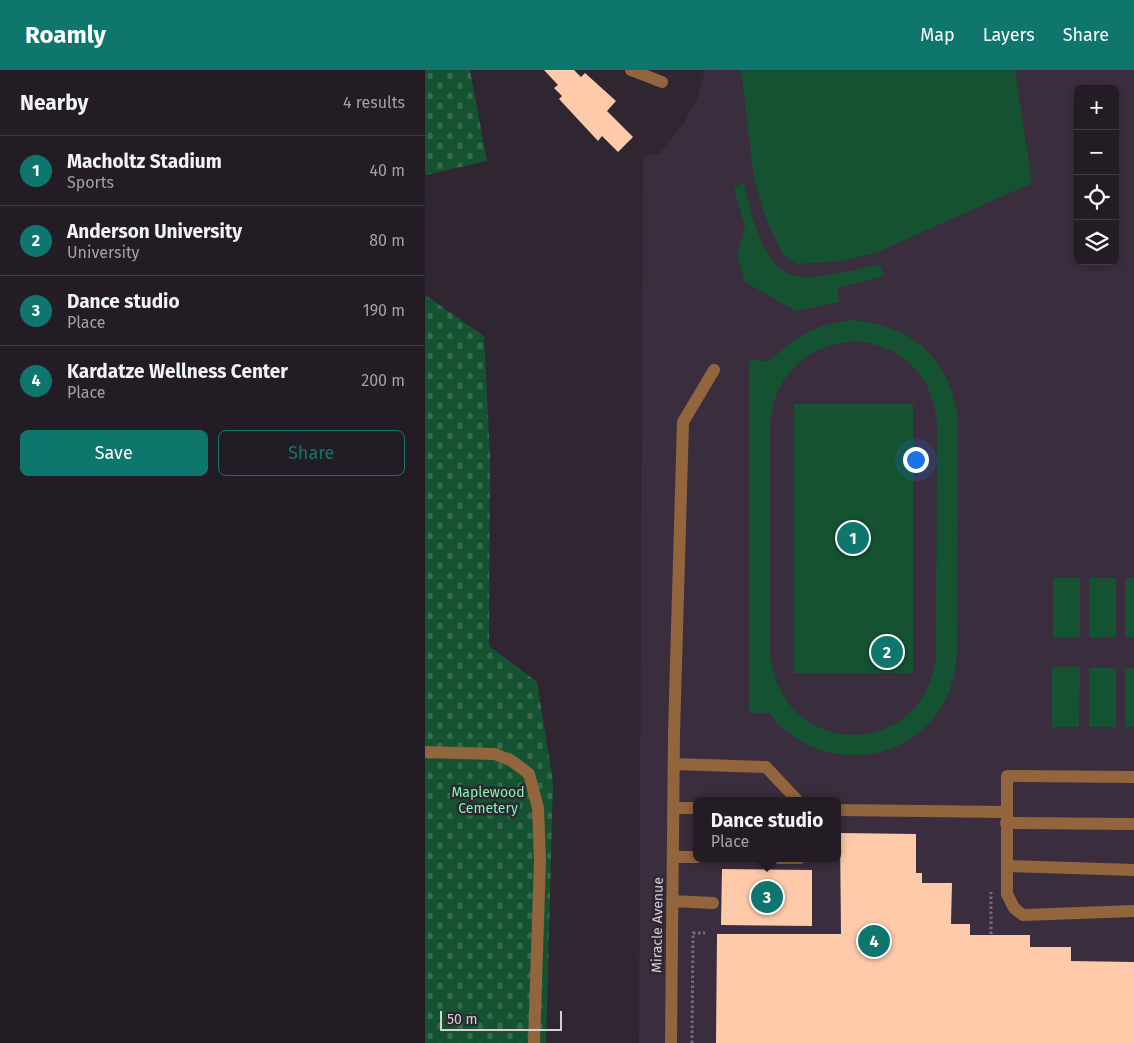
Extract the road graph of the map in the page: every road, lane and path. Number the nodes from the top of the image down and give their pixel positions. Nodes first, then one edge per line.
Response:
1 (631, 70) edge
2 (662, 82) dead end
3 (714, 370) dead end
4 (425, 752) edge
5 (674, 764) junction
6 (1134, 777) edge
7 (794, 797) edge
8 (673, 808) junction
9 (693, 808) edge
10 (841, 810) edge
11 (1006, 818) junction
12 (1134, 824) edge
13 (673, 857) junction
14 (693, 857) edge
15 (1007, 866) junction
16 (1134, 870) edge
17 (673, 901) junction
18 (713, 902) dead end
19 (1134, 911) edge
20 (705, 933) dead end
21 (534, 1043) edge
22 (671, 1043) edge
23 (692, 1043) edge

1 - 2 street
3 - 5 street, Miracle Avenue
4 - 21 street
5 - 7 street
5 - 8 street, Miracle Avenue
6 - 11 street
8 - 9 street
8 - 13 street, Miracle Avenue
10 - 11 street
11 - 12 street
11 - 15 street
13 - 14 street
13 - 17 street, Miracle Avenue
15 - 16 street
15 - 19 street
17 - 18 street
17 - 22 street, Miracle Avenue
20 - 23 path

